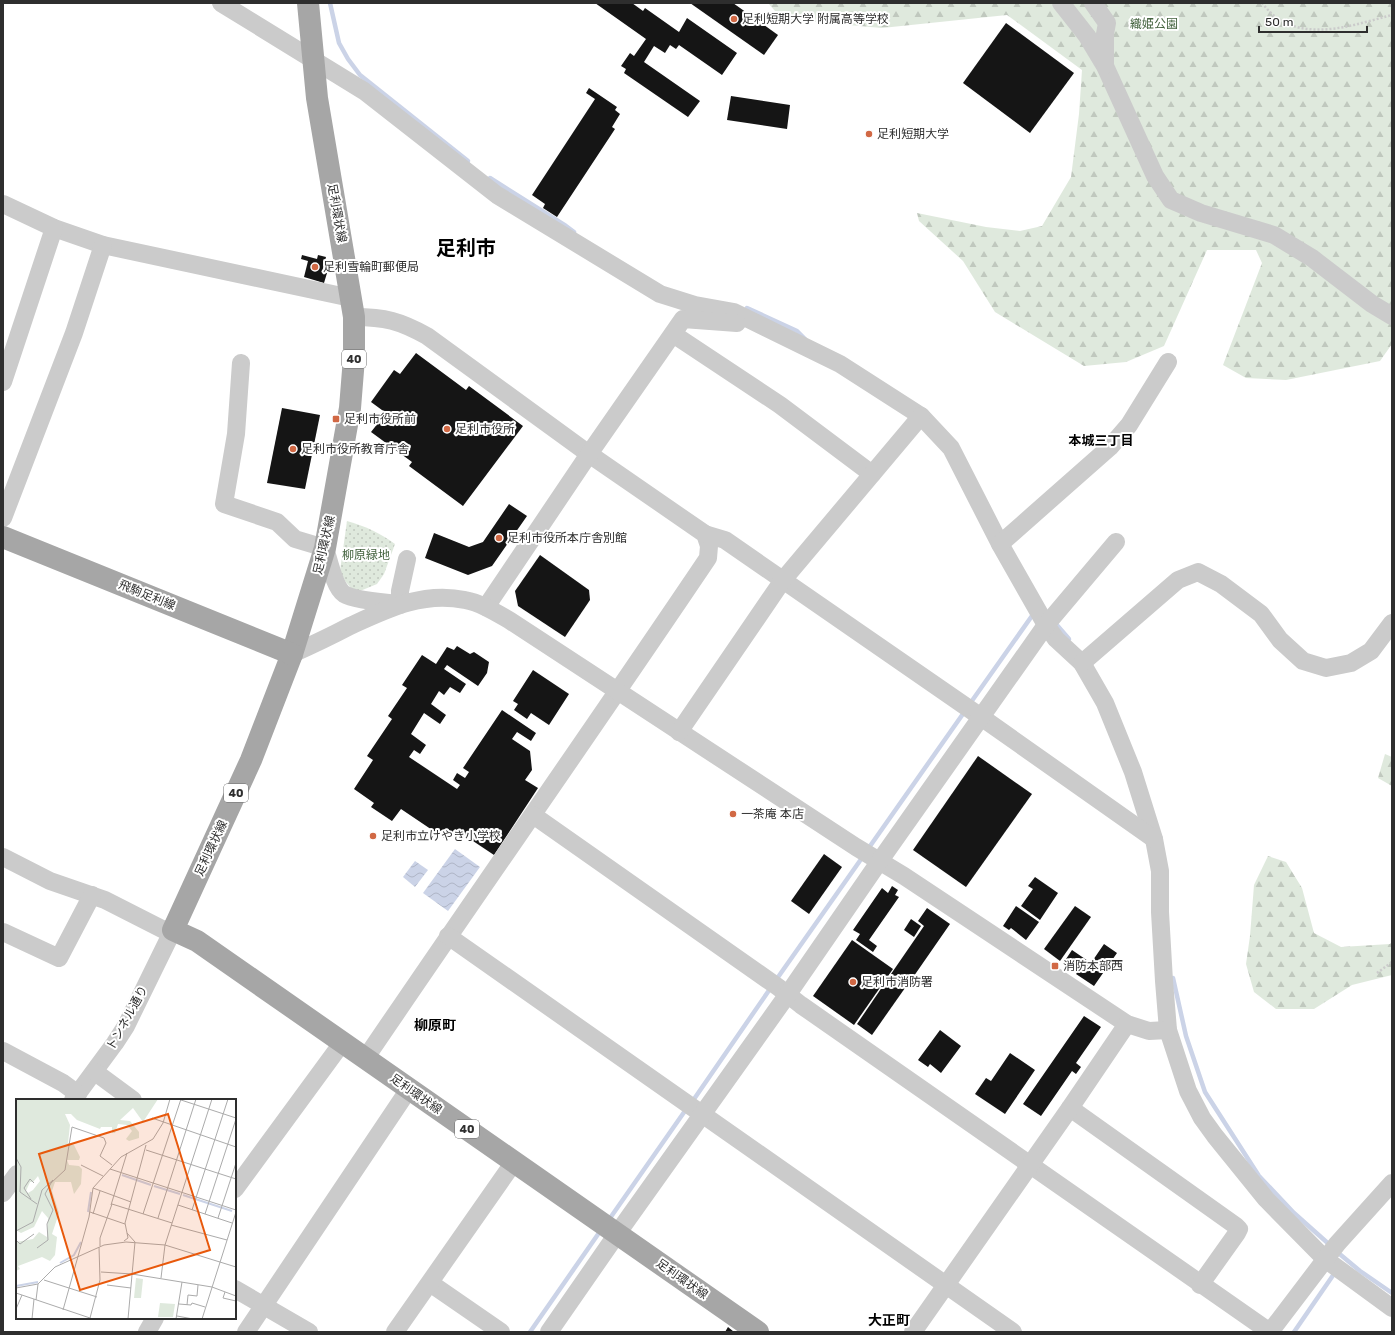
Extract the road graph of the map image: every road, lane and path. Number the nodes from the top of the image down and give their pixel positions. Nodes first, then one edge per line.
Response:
1 (221, 3) edge
2 (308, 3) edge
3 (1061, 3) edge
4 (1093, 3) edge
5 (1262, 3) edge
6 (1392, 15) edge
7 (314, 60) junction
8 (1105, 66) junction
9 (3, 204) edge
10 (54, 228) junction
11 (103, 245) junction
12 (352, 308) junction
13 (1392, 316) edge
14 (760, 324) junction
15 (674, 334) junction
16 (1168, 362) dead end
17 (241, 363) dead end
18 (3, 382) edge
19 (921, 416) junction
20 (589, 454) junction
21 (872, 474) junction
22 (10, 482) edge
23 (3, 518) edge
24 (705, 534) junction
25 (3, 537) edge
26 (1116, 542) dead end
27 (1000, 544) junction
28 (325, 548) junction
29 (407, 559) dead end
30 (783, 580) junction
31 (400, 604) junction
32 (486, 608) junction
33 (1392, 623) edge
34 (1046, 625) junction
35 (292, 654) junction
36 (1082, 663) junction
37 (618, 691) junction
38 (981, 718) junction
39 (679, 732) junction
40 (533, 815) junction
41 (1154, 839) junction
42 (3, 857) edge
43 (879, 862) junction
44 (92, 895) junction
45 (173, 930) junction
46 (3, 932) edge
47 (448, 936) junction
48 (1392, 962) edge
49 (1376, 973) dead end
50 (788, 994) junction
51 (1127, 1024) junction
52 (1168, 1030) junction
53 (342, 1043) junction
54 (3, 1051) edge
55 (365, 1059) junction
56 (94, 1072) junction
57 (409, 1089) junction
58 (75, 1097) edge
59 (132, 1099) edge
60 (1070, 1108) junction
61 (703, 1114) junction
62 (514, 1162) junction
63 (1030, 1164) junction
64 (237, 1180) edge
65 (1392, 1183) edge
66 (617, 1234) junction
67 (1325, 1259) junction
68 (430, 1283) junction
69 (1200, 1284) junction
70 (946, 1286) junction
71 (236, 1290) edge
72 (263, 1304) junction
73 (1392, 1308) edge
74 (154, 1319) edge
75 (147, 1332) edge
76 (246, 1332) edge
77 (309, 1332) edge
78 (395, 1332) edge
79 (501, 1332) edge
80 (549, 1332) edge
81 (758, 1332) edge
82 (913, 1332) edge
83 (1013, 1332) edge
84 (1270, 1332) edge

1 - 7 street
2 - 7 main road, 足利環状線 / 40
3 - 8 street
4 - 8 street
5 - 6 path
7 - 12 main road, 足利環状線 / 40
7 - 14 street
8 - 13 street
9 - 10 street
10 - 11 street
10 - 18 street
11 - 12 street
11 - 22 street
12 - 20 street
12 - 28 main road, 足利環状線 / 40
14 - 15 street
14 - 19 street
15 - 20 street
15 - 21 street
16 - 27 street
17 - 28 street
19 - 21 street
19 - 27 street
20 - 24 street
20 - 32 street
21 - 30 street
22 - 23 street
24 - 30 street
24 - 37 street
25 - 35 main road, 飛駒足利線
26 - 34 street
27 - 34 street
28 - 31 street
28 - 35 main road, 足利環状線 / 40
29 - 31 street
30 - 38 street
30 - 39 street
31 - 32 street
31 - 35 street
32 - 37 street
33 - 36 street
34 - 36 street
34 - 38 street
35 - 45 main road, 足利環状線 / 40
36 - 41 street
37 - 39 street
37 - 40 street
38 - 41 street
38 - 43 street
39 - 43 street
40 - 47 street
40 - 50 street
41 - 52 street
42 - 44 street
43 - 50 street
43 - 51 street
44 - 45 street
44 - 46 street
45 - 53 main road, 足利環状線 / 40
45 - 56 street, トンネル通り
47 - 55 street
47 - 61 street
48 - 49 path
50 - 61 street
50 - 63 street
51 - 52 street
51 - 60 street
52 - 67 street
53 - 55 main road, 足利環状線 / 40
53 - 64 street
54 - 58 street
55 - 57 main road, 足利環状線 / 40
56 - 58 street, トンネル通り
56 - 59 street
57 - 62 main road, 足利環状線 / 40
57 - 72 street
60 - 63 street
60 - 69 street
61 - 66 street
61 - 70 street
62 - 66 main road, 足利環状線 / 40
62 - 68 street
63 - 69 street
63 - 70 street
65 - 67 street
66 - 80 street
66 - 81 main road, 足利環状線 / 40
67 - 73 street
67 - 84 street
68 - 78 street
68 - 79 street
69 - 84 street
70 - 82 street
70 - 83 street
71 - 72 street
72 - 76 street
72 - 77 street
74 - 75 street

